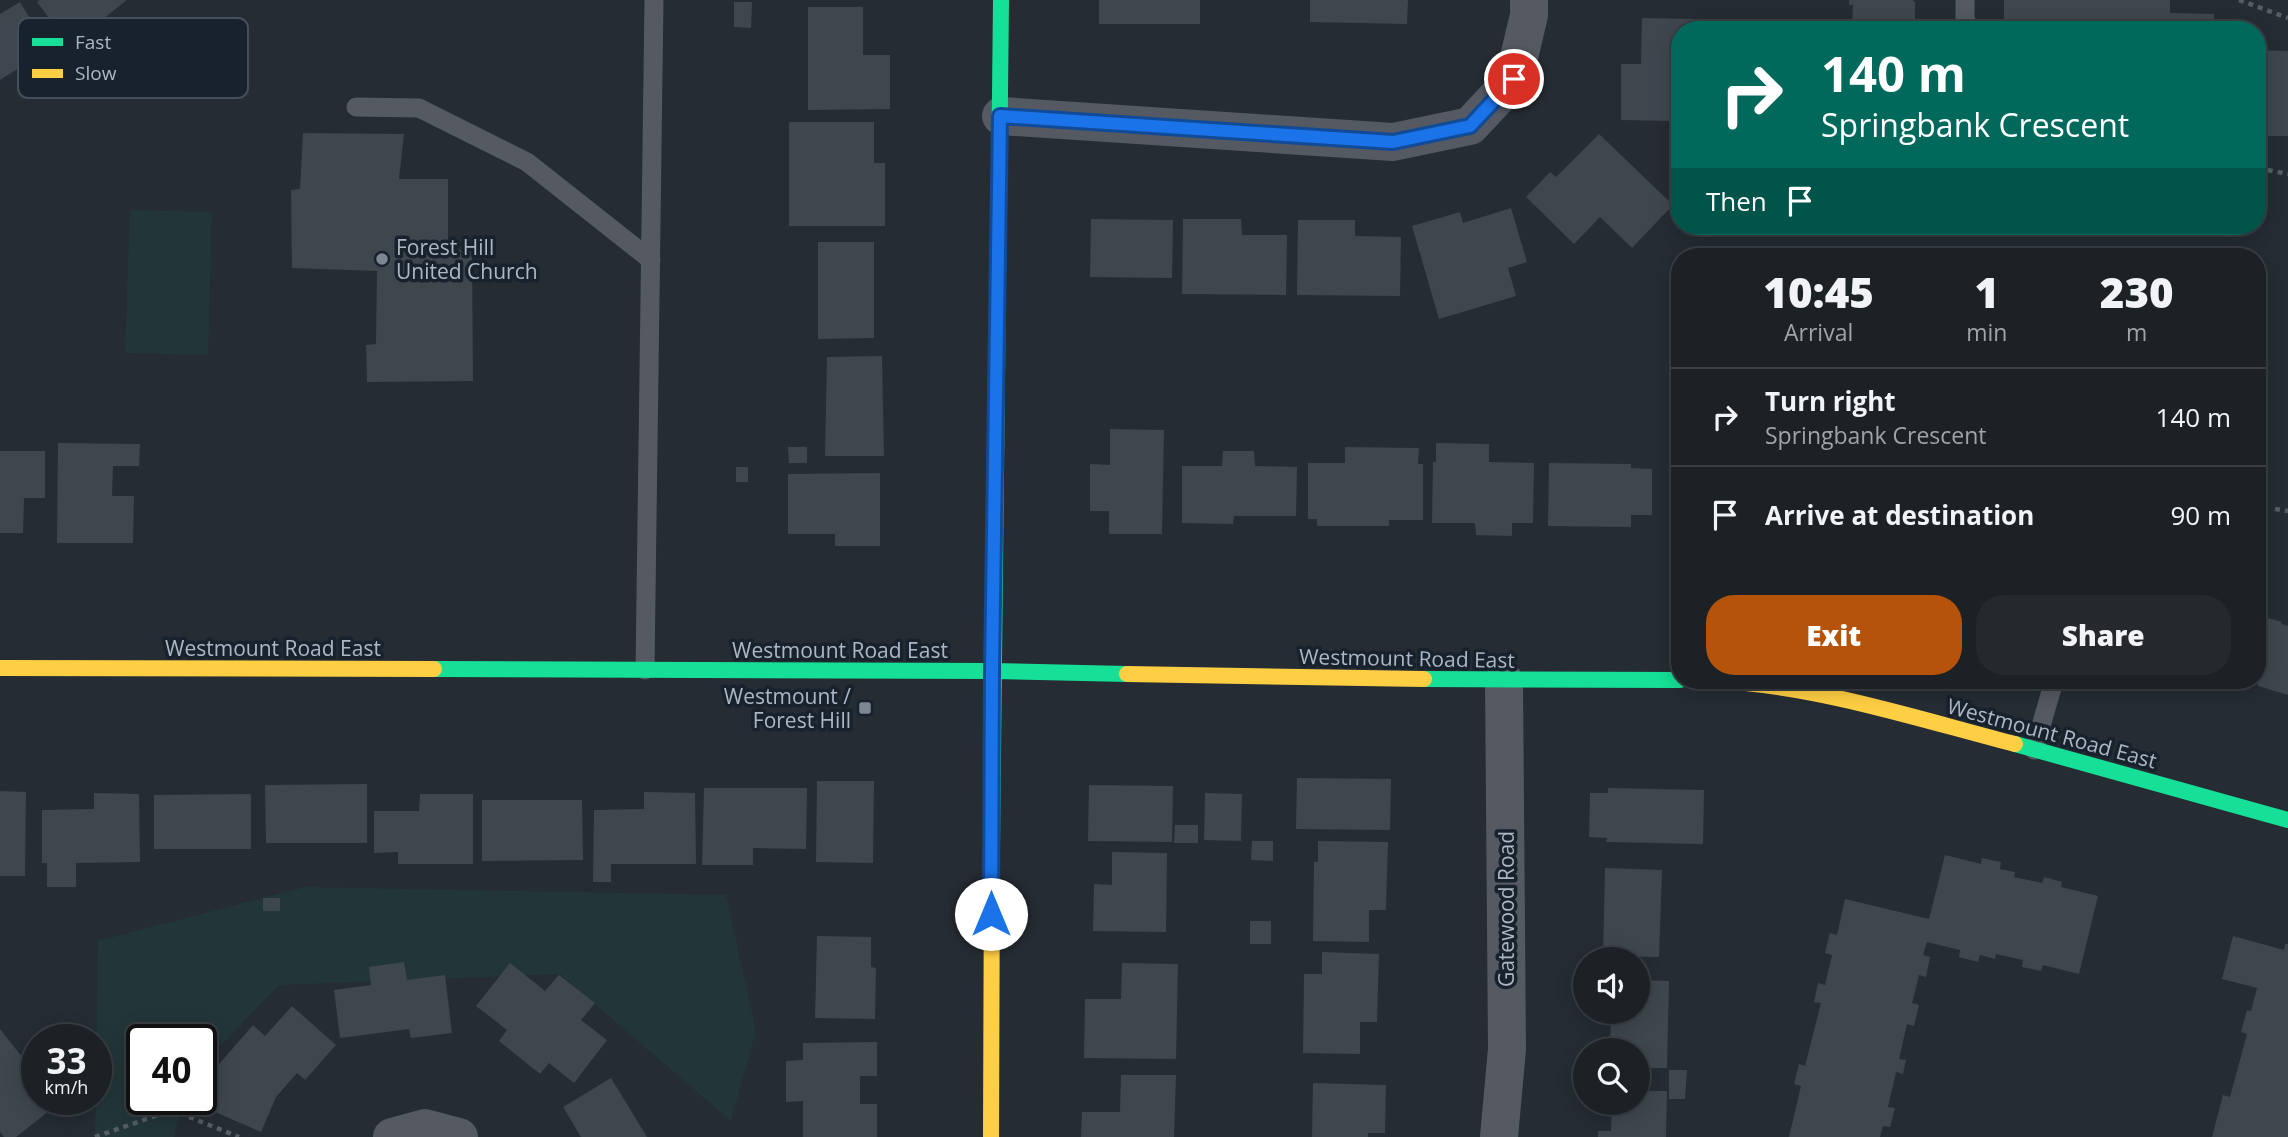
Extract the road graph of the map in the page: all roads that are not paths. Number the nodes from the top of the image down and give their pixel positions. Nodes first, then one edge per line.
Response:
1 (654, 0) edge
2 (1001, 0) edge
3 (1530, 0) edge
4 (1965, 0) edge
5 (1966, 21) edge
6 (356, 107) dead end
7 (1000, 116) junction
8 (651, 260) junction
9 (0, 668) edge
10 (645, 670) junction
11 (992, 671) junction
12 (1671, 680) edge
13 (1504, 681) junction
14 (1796, 689) edge
15 (2052, 689) edge
16 (2034, 750) junction
17 (2288, 820) edge
18 (392, 1137) edge
19 (459, 1137) edge
20 (991, 1137) edge
21 (1499, 1137) edge

1 - 8 lane
2 - 7 main road
3 - 7 street
4 - 5 lane
6 - 8 lane
7 - 11 main road
8 - 10 lane
9 - 10 main road, Westmount Road East
10 - 11 main road, Westmount Road East
11 - 13 main road, Westmount Road East
11 - 20 main road
12 - 13 main road, Westmount Road East
13 - 21 street, Gatewood Road
14 - 16 main road, Westmount Road East
15 - 16 lane
16 - 17 main road, Westmount Road East
18 - 19 street

